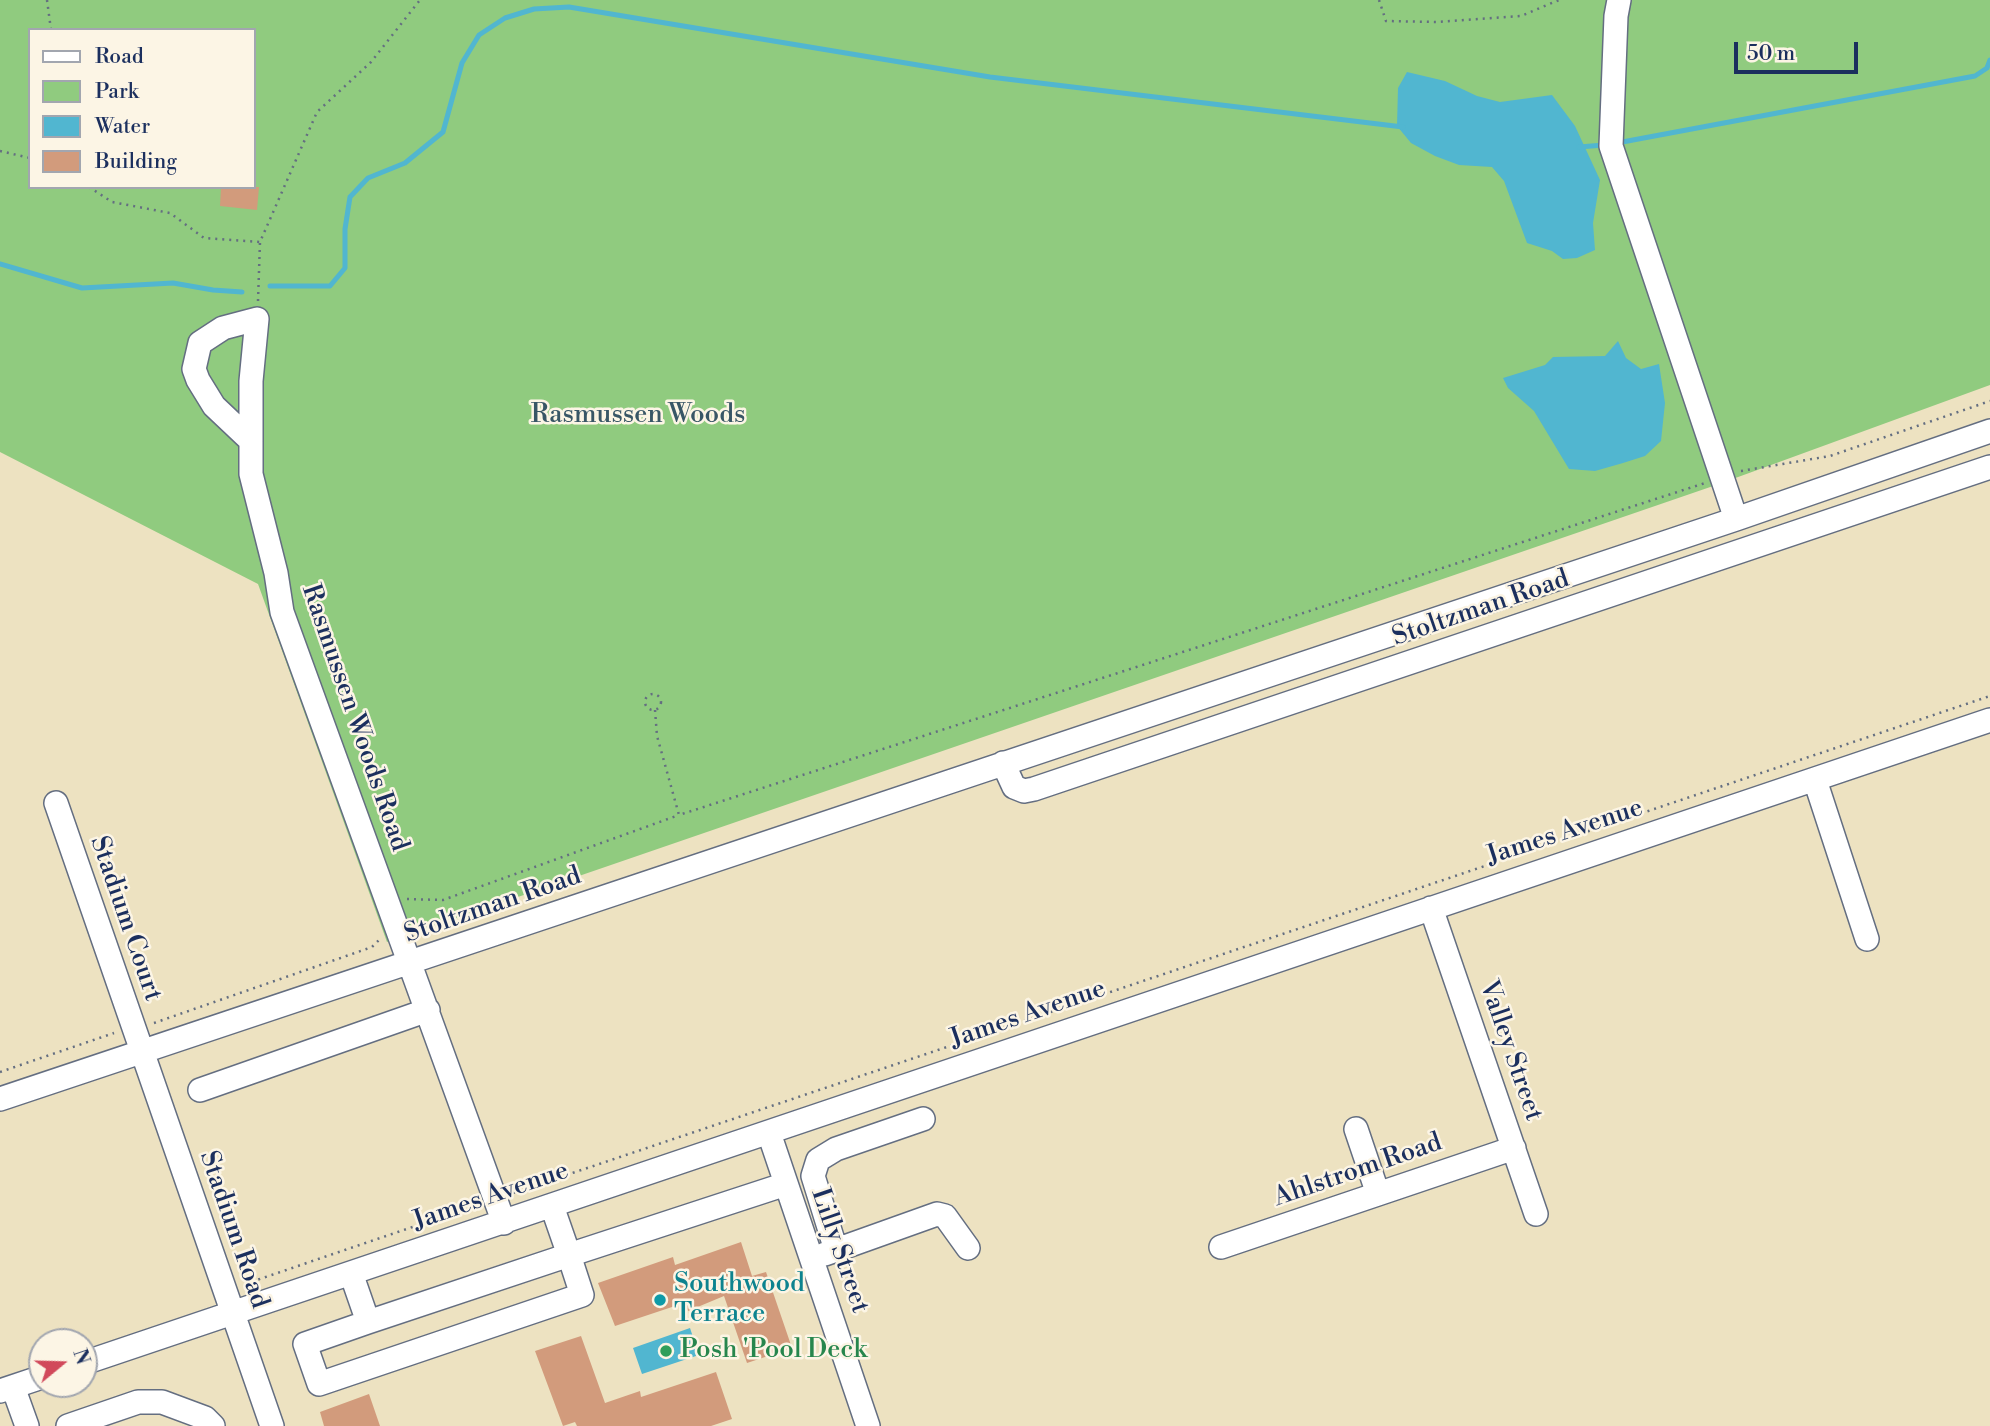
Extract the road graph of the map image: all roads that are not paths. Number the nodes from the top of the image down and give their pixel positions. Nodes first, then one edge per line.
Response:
1 (1619, 0) edge
2 (1990, 431) edge
3 (251, 441) junction
4 (1990, 467) edge
5 (1736, 519) junction
6 (1990, 720) edge
7 (1003, 764) junction
8 (1815, 780) junction
9 (56, 803) dead end
10 (1431, 908) junction
11 (1867, 939) dead end
12 (411, 964) junction
13 (428, 1010) junction
14 (141, 1053) junction
15 (200, 1090) dead end
16 (0, 1099) edge
17 (853, 1104) junction
18 (923, 1119) dead end
19 (1356, 1129) dead end
20 (769, 1133) junction
21 (866, 1139) junction
22 (1514, 1148) junction
23 (786, 1184) junction
24 (1378, 1194) junction
25 (552, 1206) junction
26 (1536, 1214) dead end
27 (504, 1223) junction
28 (1221, 1247) dead end
29 (968, 1248) dead end
30 (836, 1250) junction
31 (569, 1255) junction
32 (812, 1259) junction
33 (351, 1273) junction
34 (232, 1312) junction
35 (368, 1322) junction
36 (98, 1358) edge
37 (28, 1382) edge
38 (7, 1389) edge
39 (27, 1426) edge
40 (68, 1426) edge
41 (213, 1426) edge
42 (272, 1426) edge
43 (868, 1426) edge

1 - 5 street
2 - 5 street, Stoltzman Road
3 - 3 street, Rasmussen Woods Road
3 - 12 street, Rasmussen Woods Road
4 - 7 street, Stoltzman Road
5 - 7 street, Stoltzman Road
6 - 8 street, James Avenue
7 - 12 street, Stoltzman Road
8 - 10 street, James Avenue
8 - 11 street
9 - 14 street, Stadium Court
10 - 17 street, James Avenue
10 - 22 street, Valley Street
12 - 13 street, Rasmussen Woods Road
12 - 14 street, Stoltzman Road
13 - 15 street
13 - 27 street, Rasmussen Woods Road
14 - 16 street, Stoltzman Road
14 - 34 street, Stadium Road
17 - 20 street, James Avenue
17 - 21 street
18 - 21 street
19 - 24 street
20 - 23 street, Lilly Street
20 - 25 street, James Avenue
21 - 30 street
22 - 24 street, Ahlstrom Road
22 - 26 street, Valley Street
23 - 31 street
23 - 32 street, Lilly Street
24 - 28 street, Ahlstrom Road
25 - 27 street, James Avenue
25 - 31 street
27 - 33 street, James Avenue
29 - 30 street
30 - 32 street
31 - 35 street
31 - 35 street
32 - 43 street, Lilly Street
33 - 34 street, James Avenue
33 - 35 street
34 - 36 street, James Avenue
34 - 42 street, Stadium Road
37 - 38 street
38 - 39 street
40 - 41 street

